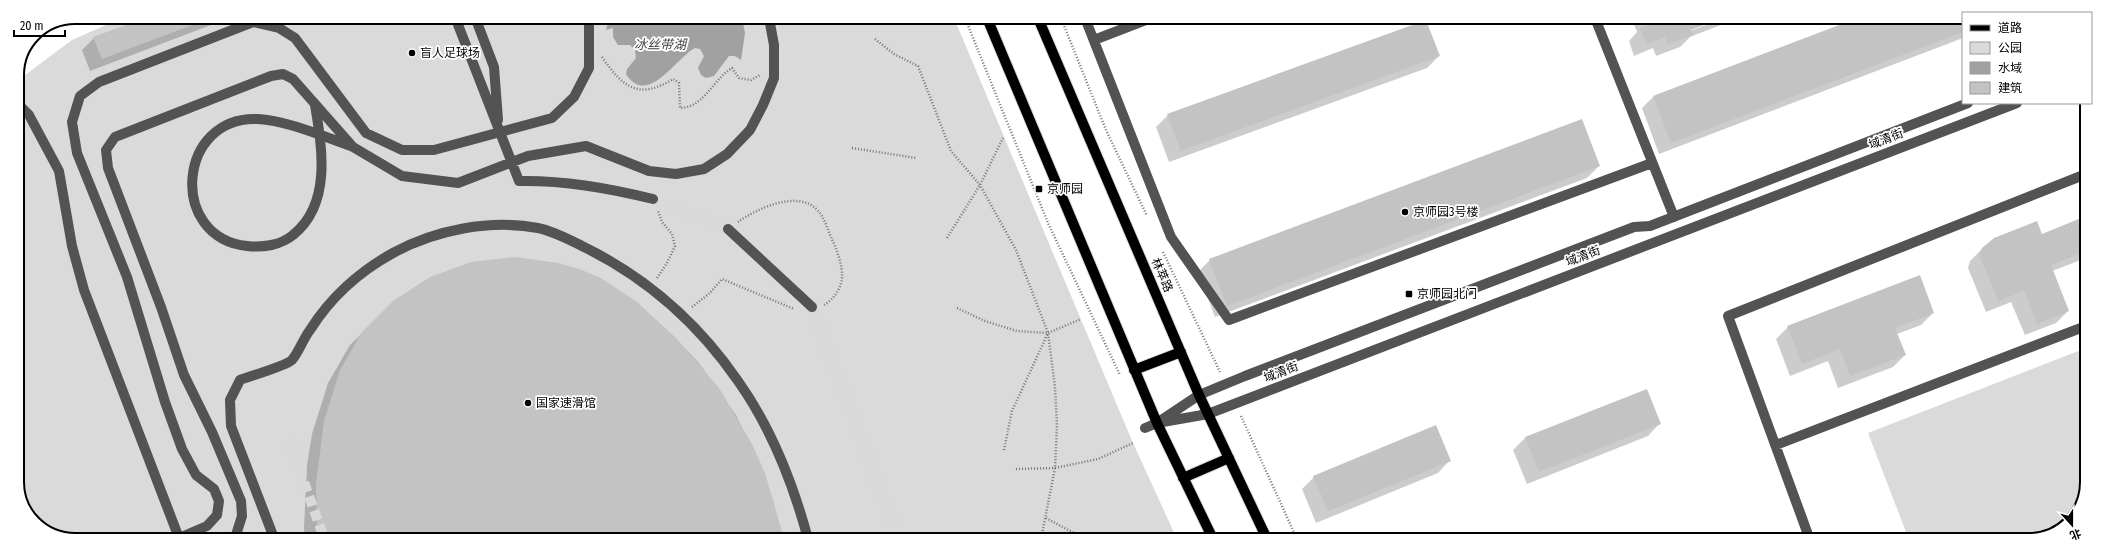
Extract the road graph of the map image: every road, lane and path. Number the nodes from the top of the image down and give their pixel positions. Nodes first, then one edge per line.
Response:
1 (248, 24) edge
2 (262, 24) edge
3 (458, 24) edge
4 (478, 24) edge
5 (589, 24) edge
6 (770, 24) edge
7 (967, 24) edge
8 (990, 24) edge
9 (1041, 24) edge
10 (1063, 24) edge
11 (1087, 24) edge
12 (1135, 24) edge
13 (1597, 24) edge
14 (875, 39) dead end
15 (1094, 40) junction
16 (602, 55) dead end
17 (774, 66) junction
18 (1965, 104) edge
19 (2014, 104) edge
20 (315, 105) junction
21 (24, 110) edge
22 (499, 132) junction
23 (320, 135) junction
24 (1003, 138) dead end
25 (353, 147) junction
26 (852, 148) dead end
27 (916, 158) dead end
28 (511, 162) junction
29 (1652, 163) junction
30 (2080, 176) edge
31 (980, 185) junction
32 (655, 203) joint
33 (1147, 217) dead end
34 (1674, 217) junction
35 (728, 229) joint
36 (947, 238) dead end
37 (1160, 246) dead end
38 (650, 287) junction
39 (815, 307) joint
40 (957, 308) dead end
41 (799, 310) dead end
42 (682, 314) junction
43 (1081, 319) dead end
44 (2080, 328) edge
45 (1048, 333) junction
46 (1181, 352) junction
47 (1134, 370) junction
48 (1122, 378) dead end
49 (1226, 385) junction
50 (1199, 395) junction
51 (1235, 403) junction
52 (1208, 414) junction
53 (1157, 423) junction
54 (1145, 428) dead end
55 (1133, 443) dead end
56 (1776, 445) junction
57 (1004, 450) dead end
58 (1229, 458) junction
59 (1055, 468) junction
60 (1016, 469) dead end
61 (1184, 478) junction
62 (1046, 518) junction
63 (177, 533) edge
64 (191, 533) edge
65 (237, 533) edge
66 (272, 533) edge
67 (806, 533) edge
68 (1042, 533) edge
69 (1074, 533) edge
70 (1210, 533) edge
71 (1264, 533) edge
72 (1294, 533) edge
73 (1807, 533) edge

1 - 64 street
2 - 22 street
3 - 22 street
4 - 22 street
5 - 22 street
6 - 17 street
7 - 48 path
8 - 47 main road
9 - 46 main road, 林萃路
10 - 33 path
11 - 15 street
12 - 15 street
13 - 29 street
14 - 31 path
15 - 29 street
16 - 17 path
17 - 28 street
18 - 34 street, 域清街
19 - 51 street, 域清街
20 - 23 street
20 - 25 street
20 - 65 street
21 - 63 street
22 - 28 street
23 - 23 street
23 - 25 street
24 - 31 path
25 - 28 street
26 - 27 path
28 - 32 street
29 - 34 street
30 - 56 street
31 - 36 path
31 - 45 path
32 - 38 path
34 - 49 street, 域清街
35 - 39 street
35 - 39 path
37 - 49 path
38 - 42 street
38 - 66 street
40 - 45 path
41 - 42 path
42 - 67 street
43 - 45 path
44 - 56 street
45 - 57 path
45 - 59 path
46 - 47 main road
46 - 50 main road, 林萃路
47 - 53 main road
49 - 50 street, 域清街
50 - 52 main road, 林萃路
50 - 53 street, 域清街
51 - 52 street, 域清街
51 - 72 path
52 - 53 street, 域清街
52 - 58 main road, 林萃路
53 - 54 street, 域清街
53 - 61 main road
55 - 59 path
56 - 73 street
58 - 61 main road
58 - 71 main road, 林萃路
59 - 60 path
59 - 62 path
61 - 70 main road
62 - 68 path
62 - 69 path

